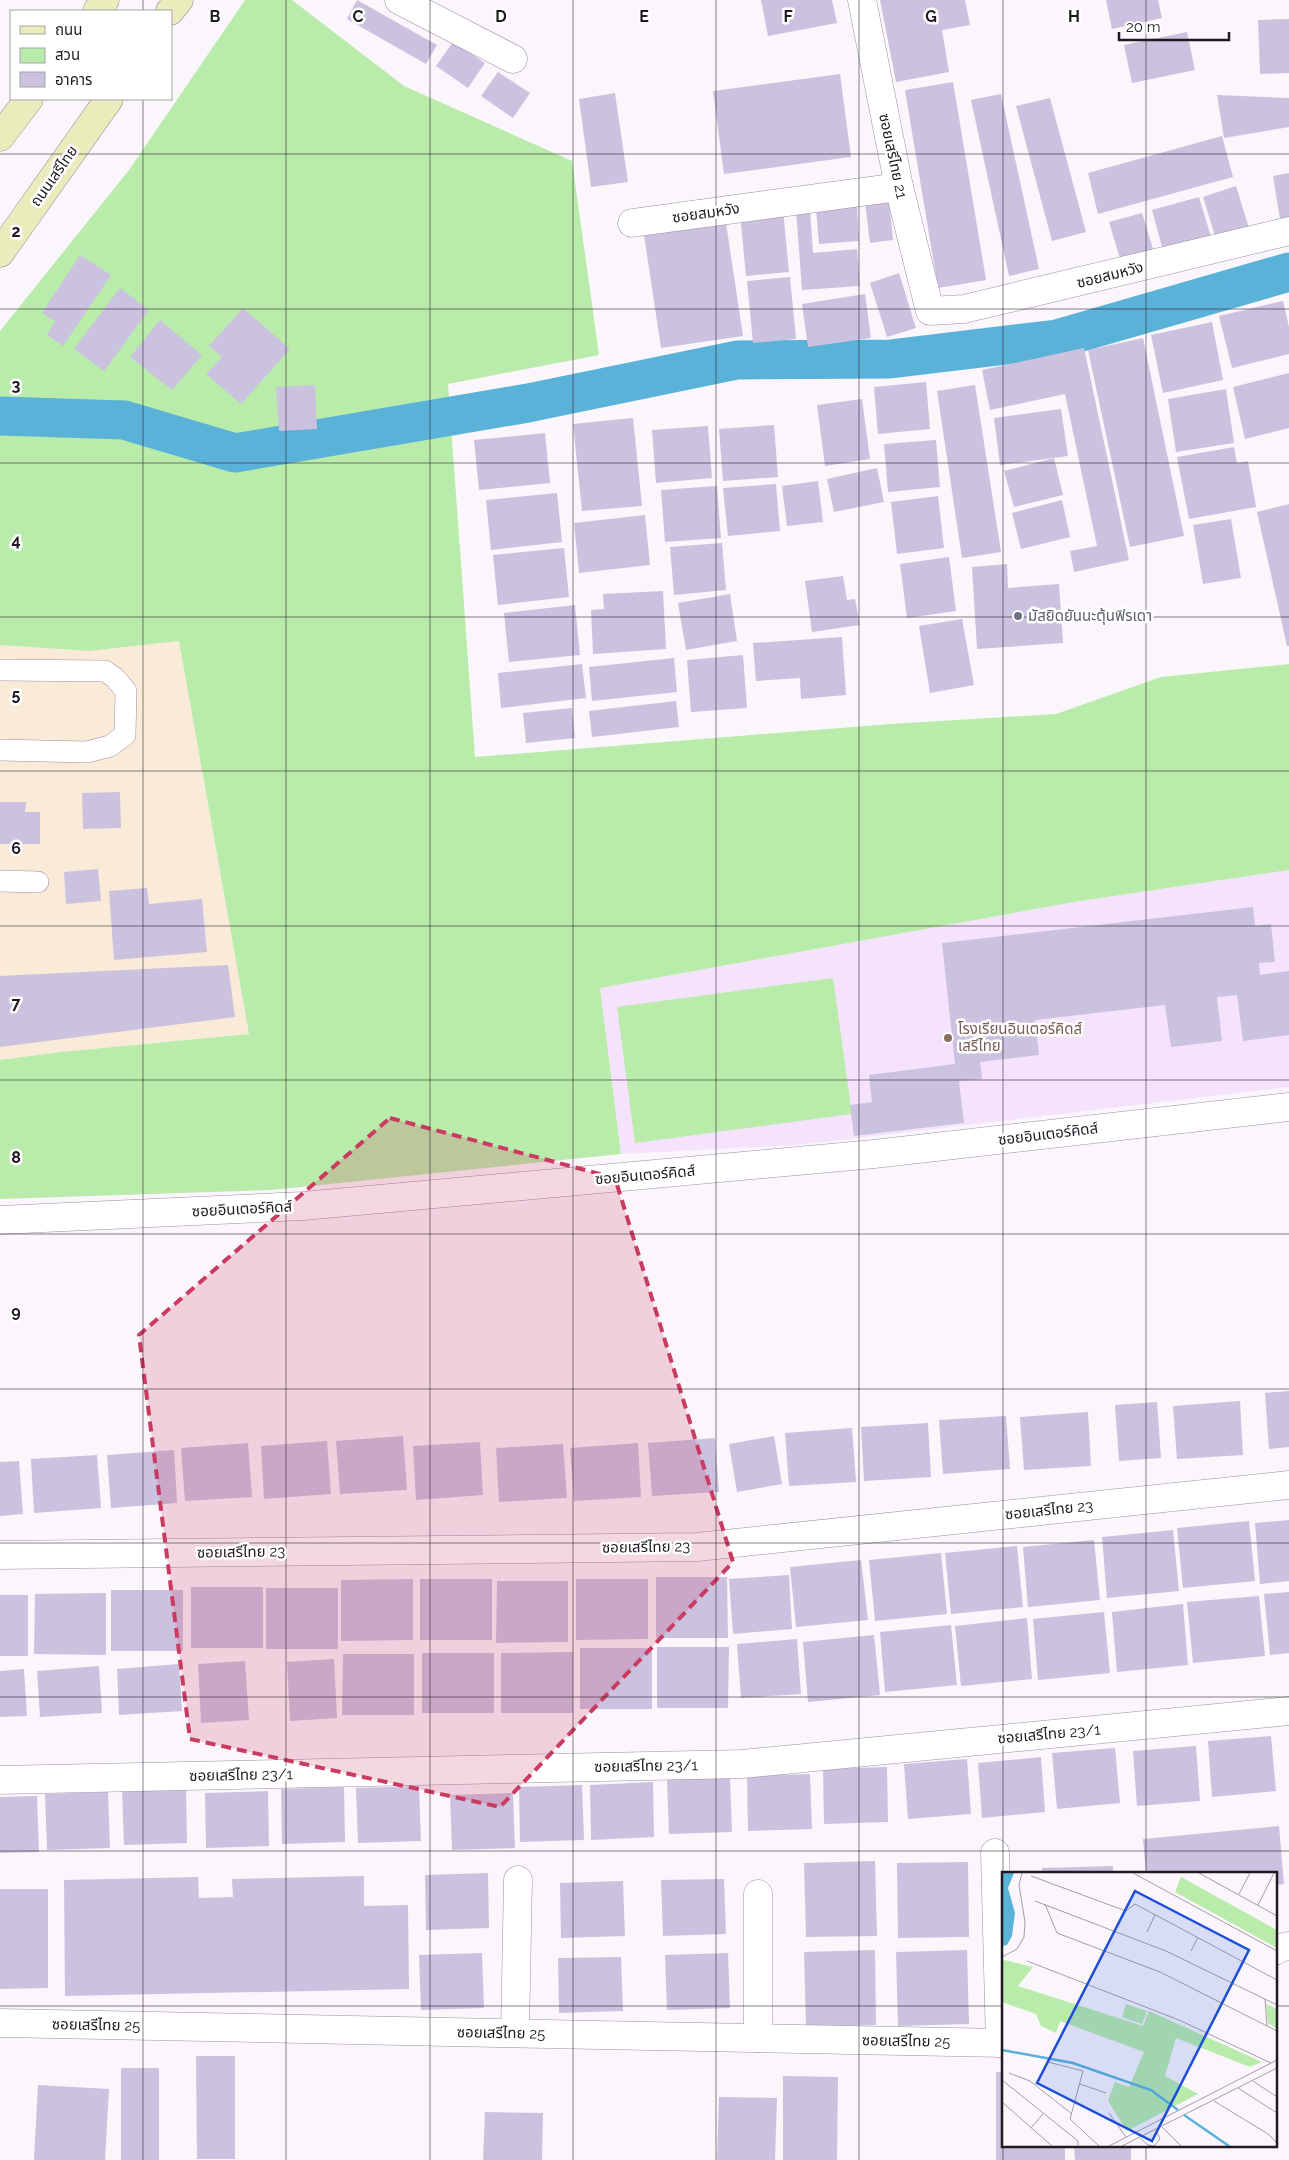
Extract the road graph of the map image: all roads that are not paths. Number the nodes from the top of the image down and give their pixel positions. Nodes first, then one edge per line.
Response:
1 (179, 0) edge
2 (399, 0) edge
3 (862, 0) edge
4 (171, 10) edge
5 (513, 59) dead end
6 (108, 100) edge
7 (899, 187) junction
8 (632, 224) dead end
9 (1289, 230) edge
10 (0, 253) edge
11 (930, 311) joint
12 (0, 670) edge
13 (0, 750) edge
14 (0, 881) edge
15 (38, 882) dead end
16 (1289, 1107) edge
17 (0, 1220) edge
18 (1289, 1485) edge
19 (0, 1555) edge
20 (1289, 1711) edge
21 (0, 1780) edge
22 (996, 1853) dead end
23 (518, 1880) dead end
24 (758, 1894) dead end
25 (1289, 1946) edge
26 (1276, 1950) edge
27 (0, 2023) edge
28 (515, 2033) junction
29 (758, 2038) junction
30 (1001, 2043) edge

1 - 4 main road
2 - 5 street
3 - 7 street, ซอยเสรีไทย 21
6 - 10 main road, ถนนเสรีไทย
7 - 8 street, ซอยสมหวัง
7 - 11 street, ซอยเสรีไทย 21
9 - 11 street, ซอยสมหวัง
12 - 13 lane
14 - 15 lane
16 - 17 street, ซอยอินเตอร์คิดส์
18 - 19 street, ซอยเสรีไทย 23
20 - 21 street, ซอยเสรีไทย 23/1
22 - 30 street
23 - 28 street
24 - 29 street
25 - 26 street
27 - 28 street, ซอยเสรีไทย 25
28 - 29 street, ซอยเสรีไทย 25
29 - 30 street, ซอยเสรีไทย 25

